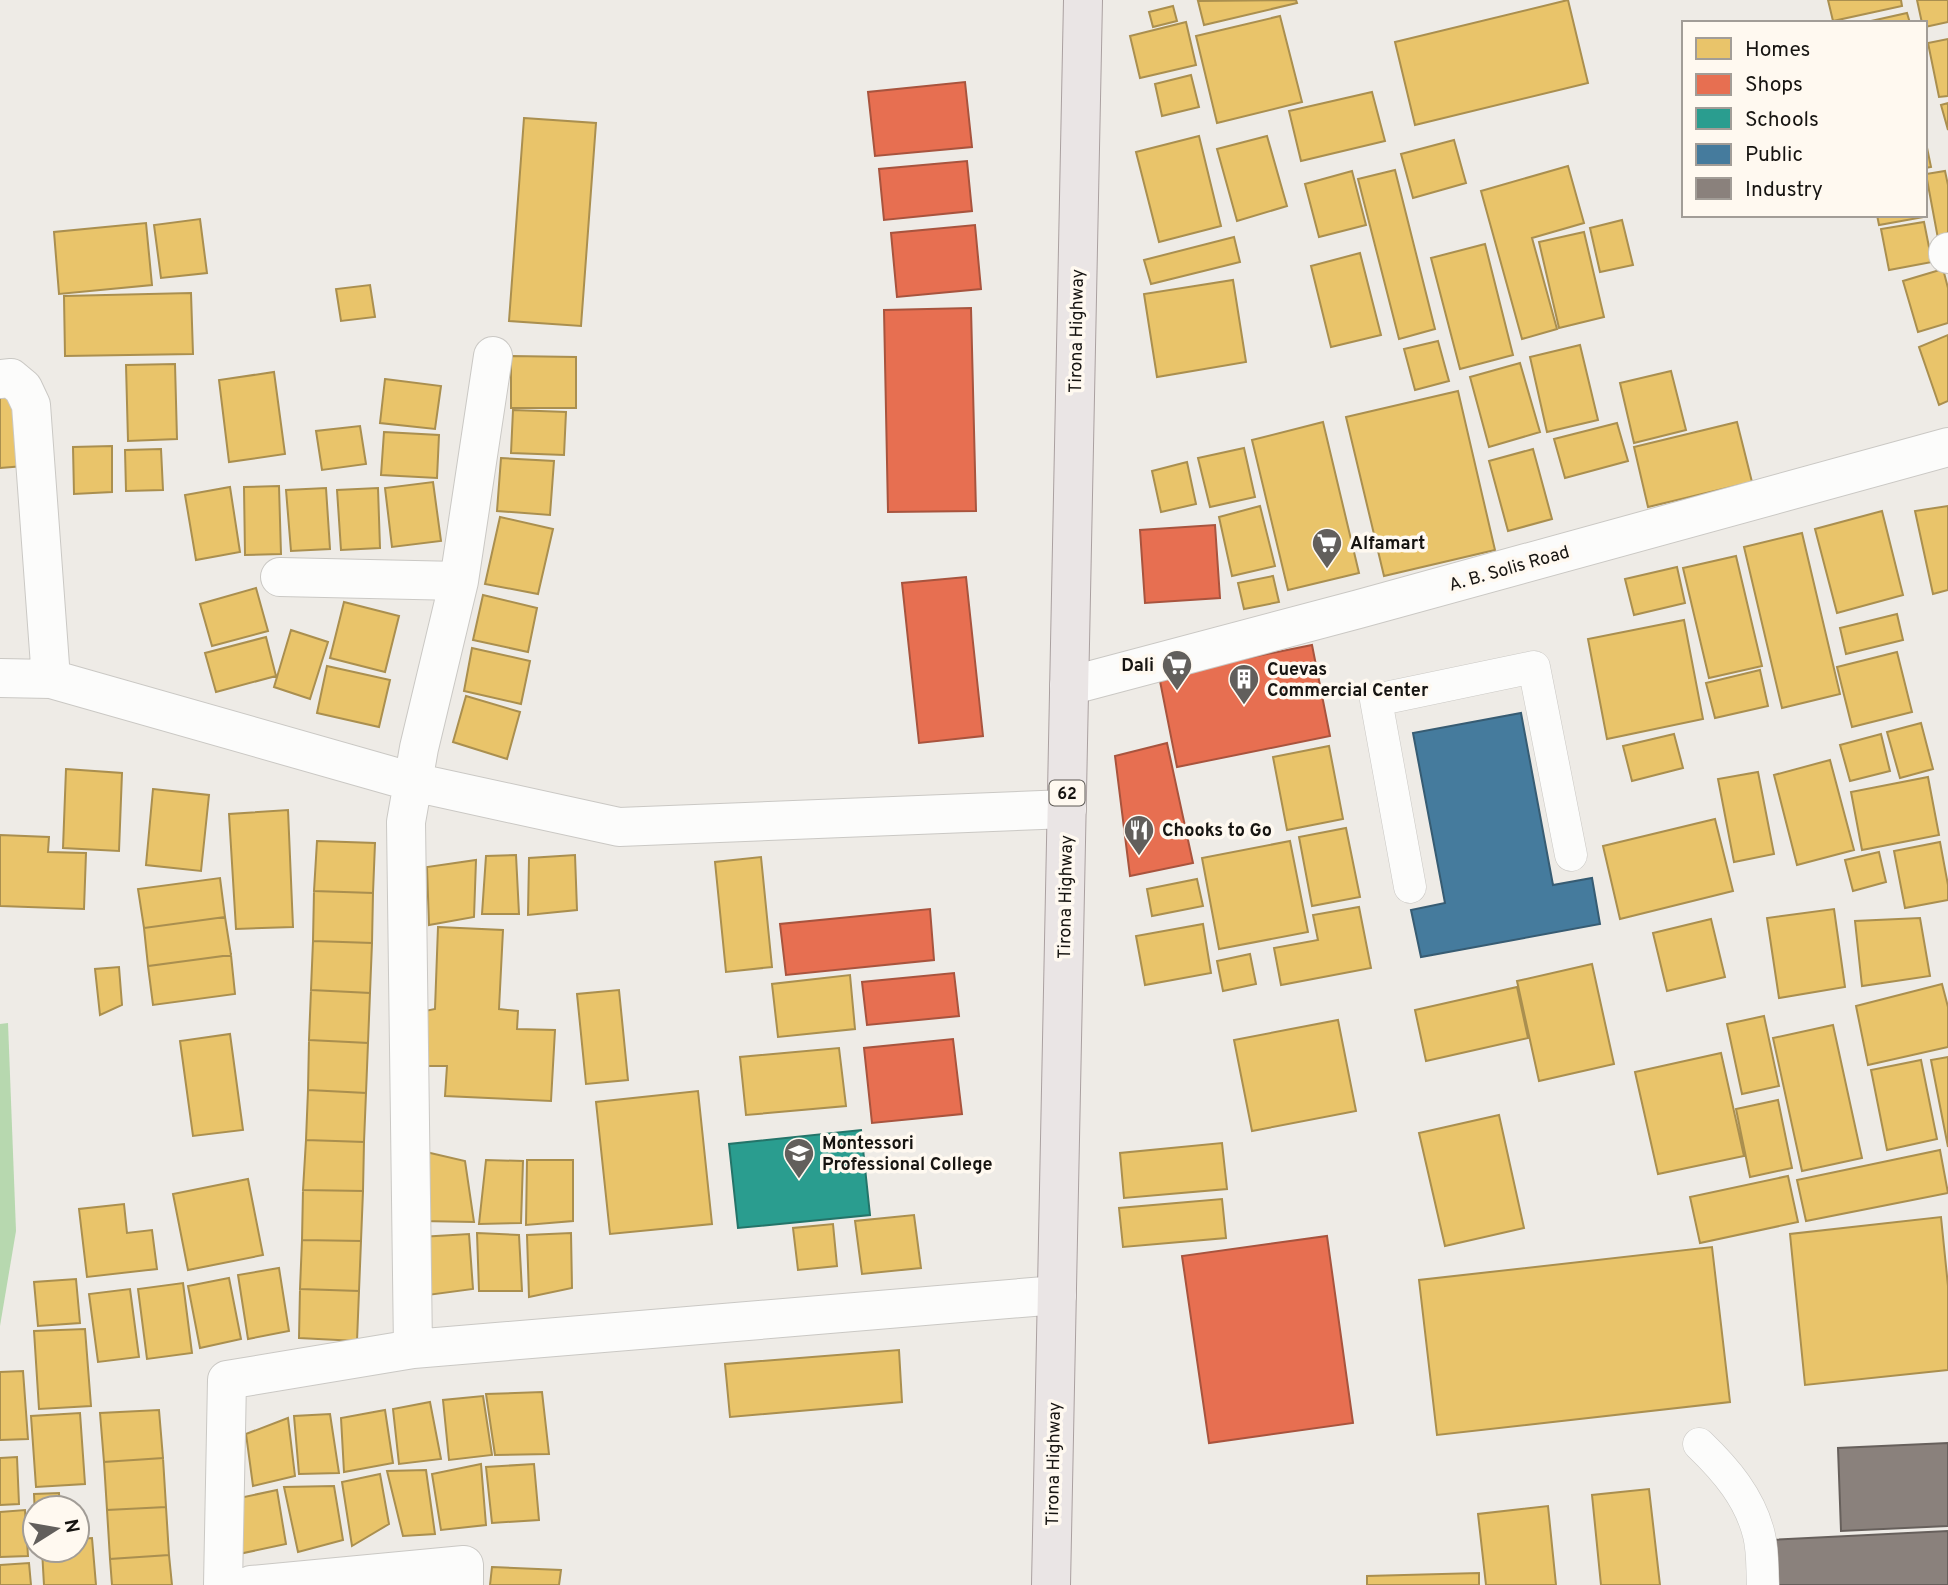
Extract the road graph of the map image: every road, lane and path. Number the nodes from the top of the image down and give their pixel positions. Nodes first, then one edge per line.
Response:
1 (1083, 0) edge
2 (493, 356) dead end
3 (0, 379) edge
4 (1948, 447) edge
5 (280, 578) dead end
6 (460, 582) junction
7 (0, 678) edge
8 (51, 680) junction
9 (1069, 686) junction
10 (413, 782) junction
11 (1067, 809) junction
12 (1572, 855) dead end
13 (1410, 887) dead end
14 (1057, 1296) junction
15 (412, 1349) junction
16 (1699, 1444) dead end
17 (223, 1585) edge
18 (251, 1585) edge
19 (464, 1585) edge
20 (1051, 1585) edge
21 (1763, 1585) edge

1 - 9 main road, Tirona Highway / 62
2 - 6 street
3 - 8 street
4 - 9 street, A. B. Solis Road
5 - 6 street
6 - 10 street
7 - 8 street
8 - 10 street
9 - 11 main road, Tirona Highway / 62
10 - 11 street
10 - 15 street
11 - 14 main road, Tirona Highway / 62
12 - 13 lane
14 - 15 street
14 - 20 main road, Tirona Highway / 62
15 - 17 street
16 - 21 lane
18 - 19 street

